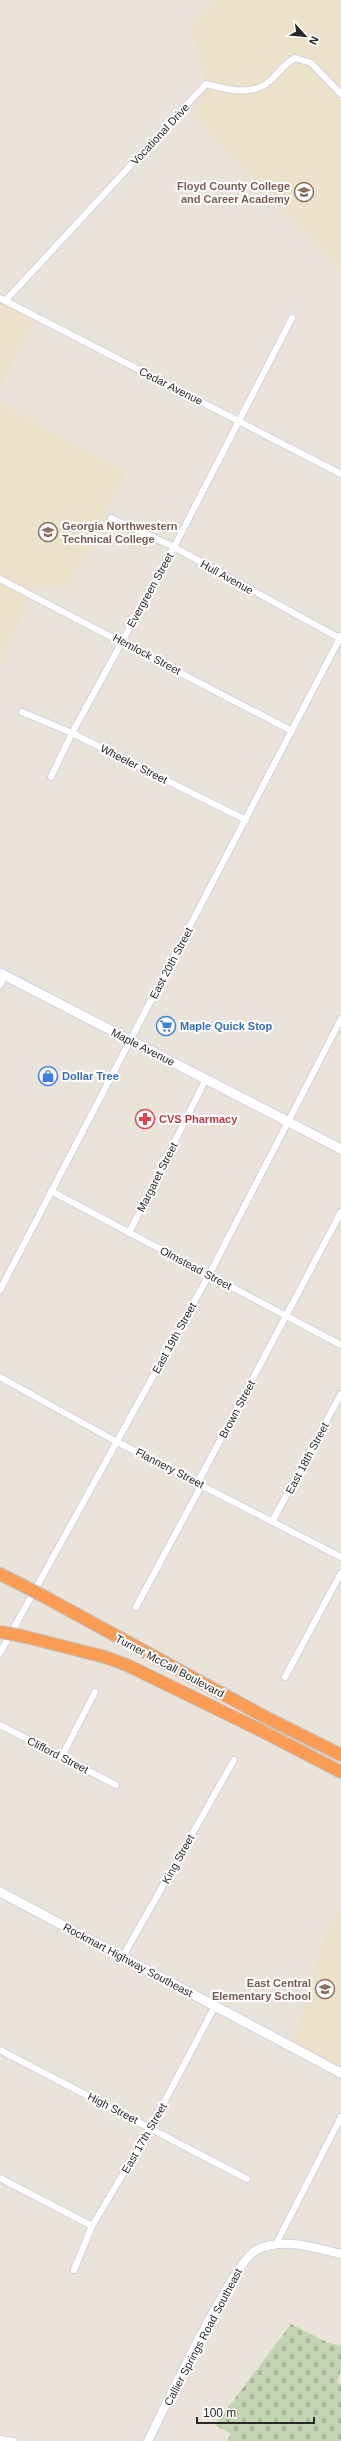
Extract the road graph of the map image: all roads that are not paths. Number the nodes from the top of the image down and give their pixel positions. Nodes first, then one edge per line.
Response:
1 (341, 94) edge
2 (2, 300) edge
3 (292, 318) dead end
4 (240, 422) junction
5 (341, 474) edge
6 (111, 518) dead end
7 (174, 547) junction
8 (0, 579) edge
9 (341, 638) edge
10 (122, 641) junction
11 (22, 712) dead end
12 (292, 731) junction
13 (72, 733) junction
14 (52, 777) dead end
15 (246, 820) junction
16 (2, 975) edge
17 (0, 985) edge
18 (341, 1019) edge
19 (130, 1041) junction
20 (206, 1079) junction
21 (287, 1120) junction
22 (341, 1149) edge
23 (51, 1191) junction
24 (341, 1212) edge
25 (129, 1232) junction
26 (209, 1275) junction
27 (0, 1290) edge
28 (286, 1316) junction
29 (341, 1345) edge
30 (0, 1377) edge
31 (341, 1394) edge
32 (117, 1442) junction
33 (198, 1482) junction
34 (272, 1522) junction
35 (341, 1557) edge
36 (341, 1573) edge
37 (0, 1574) edge
38 (136, 1607) dead end
39 (0, 1632) edge
40 (0, 1653) edge
41 (285, 1677) dead end
42 (95, 1692) dead end
43 (0, 1725) edge
44 (341, 1755) edge
45 (62, 1756) junction
46 (234, 1760) dead end
47 (341, 1772) edge
48 (116, 1785) dead end
49 (0, 1892) edge
50 (122, 1958) junction
51 (215, 2006) junction
52 (0, 2050) edge
53 (341, 2073) edge
54 (341, 2117) edge
55 (151, 2127) junction
56 (0, 2178) edge
57 (247, 2179) dead end
58 (92, 2226) junction
59 (276, 2244) junction
60 (341, 2254) edge
61 (74, 2270) dead end
62 (0, 2439) edge
63 (14, 2441) edge
64 (148, 2441) edge

1 - 2 street, Vocational Drive
2 - 4 street, Cedar Avenue
3 - 4 street, Evergreen Street
4 - 5 street, Cedar Avenue
4 - 7 street, Evergreen Street
6 - 7 street, Hull Avenue
7 - 9 street, Hull Avenue
7 - 10 street, Evergreen Street
8 - 10 street, Hemlock Street
9 - 12 street, East 20th Street
10 - 12 street, Hemlock Street
10 - 13 street, Evergreen Street
11 - 13 street, Wheeler Street
12 - 15 street, East 20th Street
13 - 14 street, Evergreen Street
13 - 15 street, Wheeler Street
15 - 19 street, East 20th Street
16 - 17 street
16 - 19 main road, Maple Avenue
18 - 21 street, East 19th Street
19 - 20 main road, Maple Avenue
19 - 23 street, East 20th Street
20 - 21 main road, Maple Avenue
20 - 25 street, Margaret Street
21 - 22 main road, Maple Avenue
21 - 26 street, East 19th Street
23 - 25 street, Olmstead Street
23 - 27 street, East 20th Street
24 - 28 street, Brown Street
25 - 26 street, Olmstead Street
26 - 28 street, Olmstead Street
26 - 32 street, East 19th Street
28 - 29 street, Olmstead Street
28 - 33 street, Brown Street
30 - 32 street, Flannery Street
31 - 34 street, East 18th Street
32 - 33 street, Flannery Street
32 - 40 street, East 19th Street
33 - 34 street, Flannery Street
33 - 38 street, Brown Street
34 - 35 street, Flannery Street
36 - 41 street
37 - 44 highway, Turner McCall Boulevard, bridge
39 - 47 highway, Turner McCall Boulevard, bridge
42 - 45 street
43 - 45 street, Clifford Street
45 - 48 street, Clifford Street
46 - 50 street, King Street
49 - 50 main road, Rockmart Highway Southeast
50 - 51 main road, Rockmart Highway Southeast
51 - 53 main road, Rockmart Highway Southeast
51 - 55 street, East 17th Street
52 - 55 street, High Street
54 - 59 street
55 - 57 street, High Street
55 - 58 street, East 17th Street
56 - 58 street
58 - 61 street, East 17th Street
59 - 60 street, Callier Springs Road Southeast
59 - 64 street, Callier Springs Road Southeast
62 - 63 street

